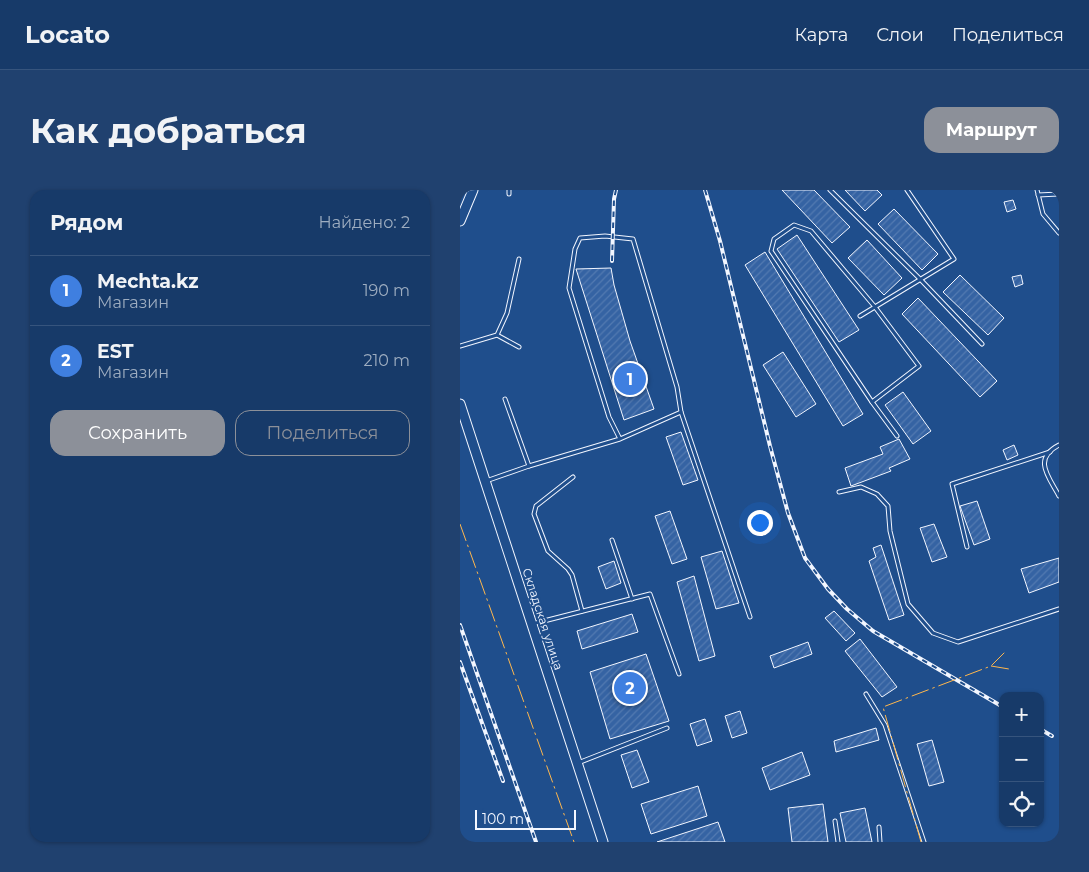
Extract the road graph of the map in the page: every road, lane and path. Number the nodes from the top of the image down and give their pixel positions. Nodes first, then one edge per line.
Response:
1 (472, 190) edge
2 (830, 190) edge
3 (907, 190) edge
4 (1037, 190) edge
5 (1059, 194) edge
6 (1038, 195) junction
7 (460, 221) edge
8 (1059, 233) edge
9 (519, 259) dead end
10 (920, 279) junction
11 (874, 307) junction
12 (860, 316) dead end
13 (497, 335) junction
14 (982, 344) dead end
15 (460, 346) edge
16 (519, 347) dead end
17 (505, 399) dead end
18 (872, 402) junction
19 (460, 404) edge
20 (680, 412) junction
21 (897, 436) dead end
22 (620, 439) junction
23 (1059, 445) edge
24 (1050, 452) junction
25 (529, 466) junction
26 (573, 477) dead end
27 (486, 481) junction
28 (839, 492) dead end
29 (1059, 496) edge
30 (612, 540) dead end
31 (967, 547) dead end
32 (632, 599) junction
33 (1059, 609) edge
34 (582, 611) junction
35 (750, 617) dead end
36 (531, 624) junction
37 (680, 674) dead end
38 (866, 694) dead end
39 (667, 728) dead end
40 (577, 763) junction
41 (836, 820) dead end
42 (879, 827) dead end
43 (603, 842) edge
44 (838, 842) edge
45 (880, 842) edge
46 (924, 842) edge

1 - 7 main road
2 - 10 lane
3 - 10 lane
4 - 6 lane
5 - 6 lane
6 - 8 lane
9 - 13 lane
10 - 11 lane
10 - 14 lane
11 - 12 lane
11 - 18 lane
11 - 18 lane
13 - 15 lane
13 - 16 lane
17 - 25 lane
18 - 21 lane
19 - 27 main road, Складская улица
20 - 22 lane
20 - 22 lane
20 - 35 lane
22 - 25 lane
23 - 24 lane
24 - 29 lane
24 - 31 lane
25 - 27 lane
26 - 34 lane
27 - 36 main road, Складская улица
28 - 33 lane
30 - 32 lane
32 - 34 lane
32 - 37 lane
34 - 36 lane
36 - 40 main road, Складская улица
38 - 46 lane
39 - 40 lane
40 - 43 main road, Складская улица
41 - 44 lane
42 - 45 lane

